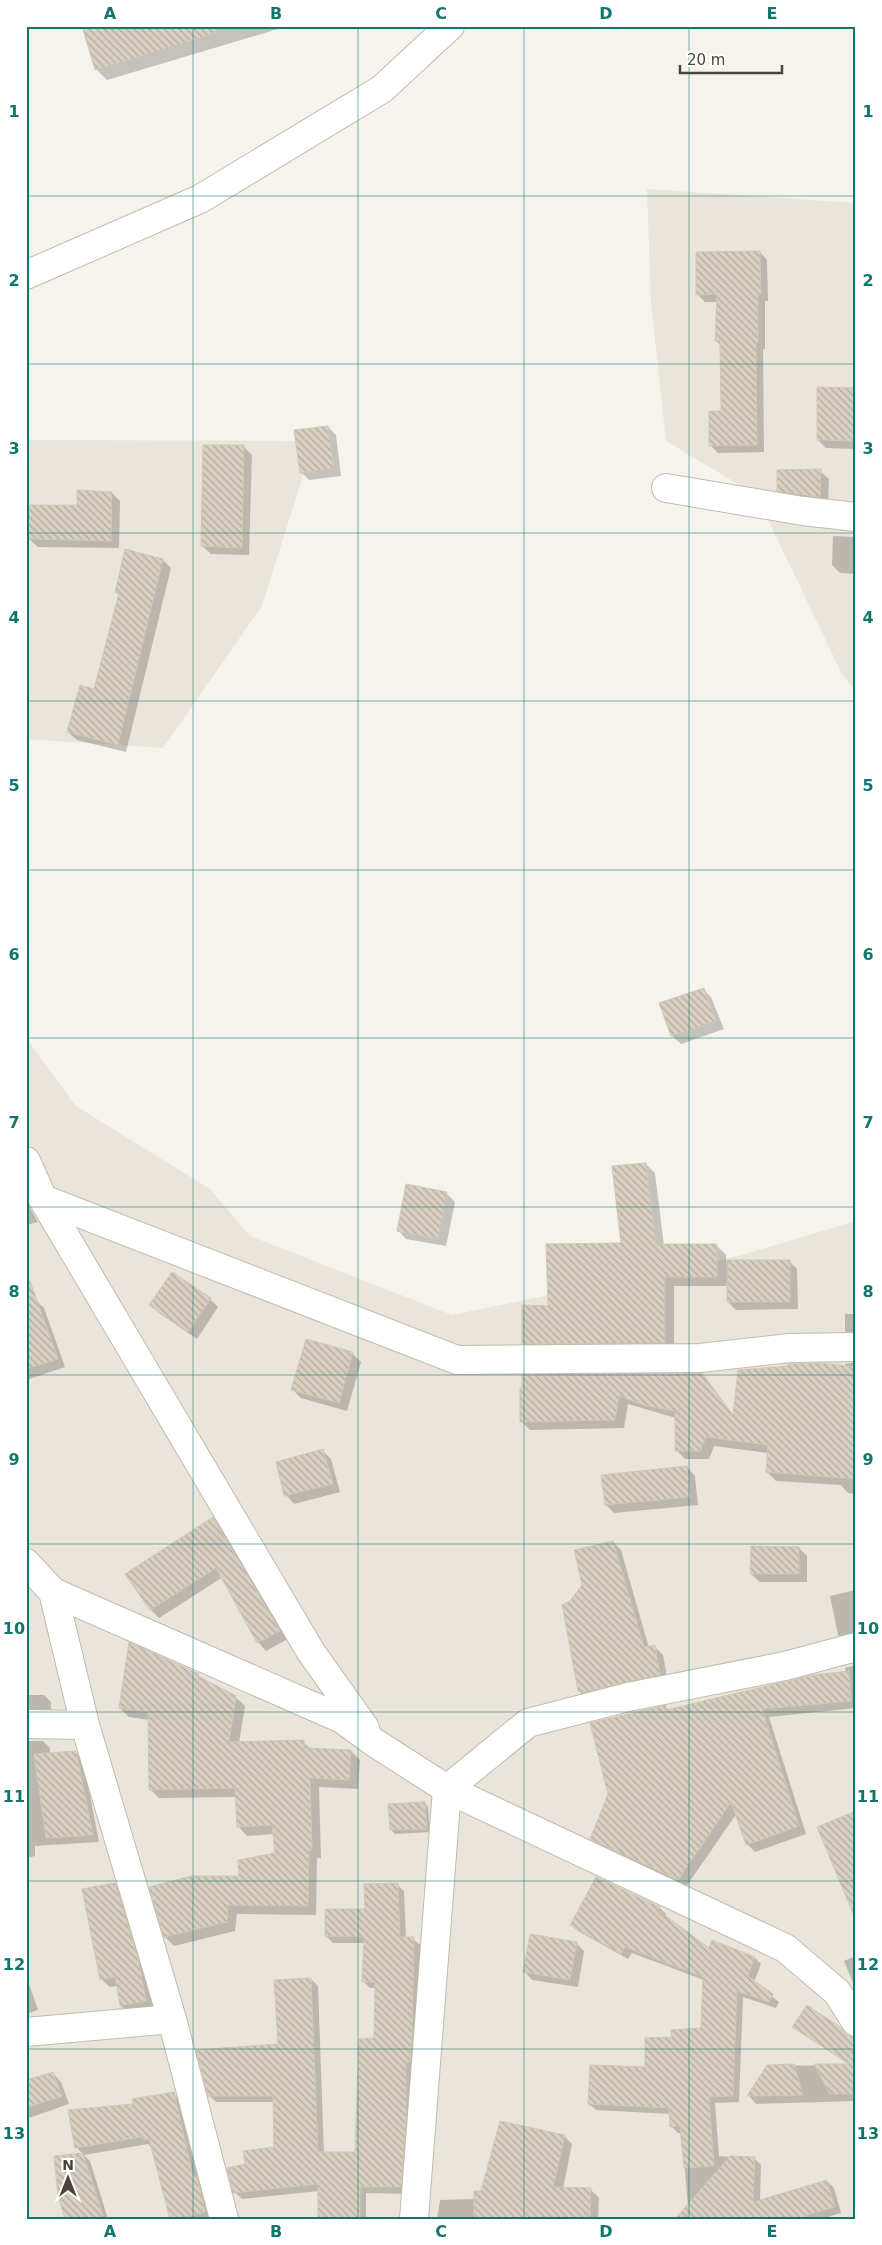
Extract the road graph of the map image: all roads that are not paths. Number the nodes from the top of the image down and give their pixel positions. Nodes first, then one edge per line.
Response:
1 (450, 26) edge
2 (26, 275) edge
3 (666, 488) dead end
4 (856, 517) edge
5 (26, 1161) edge
6 (43, 1199) junction
7 (856, 1347) edge
8 (26, 1563) edge
9 (53, 1592) junction
10 (856, 1647) edge
11 (26, 1724) edge
12 (85, 1725) junction
13 (375, 1743) junction
14 (447, 1788) junction
15 (172, 2019) junction
16 (856, 2022) edge
17 (26, 2032) edge
18 (224, 2219) edge
19 (414, 2219) edge

1 - 2 street
3 - 4 street
5 - 6 street
6 - 7 street
6 - 13 street
8 - 9 street
9 - 12 street
9 - 13 street
10 - 14 street
11 - 12 street
12 - 15 street
13 - 14 street
14 - 16 street
14 - 19 street
15 - 17 street
15 - 18 street

